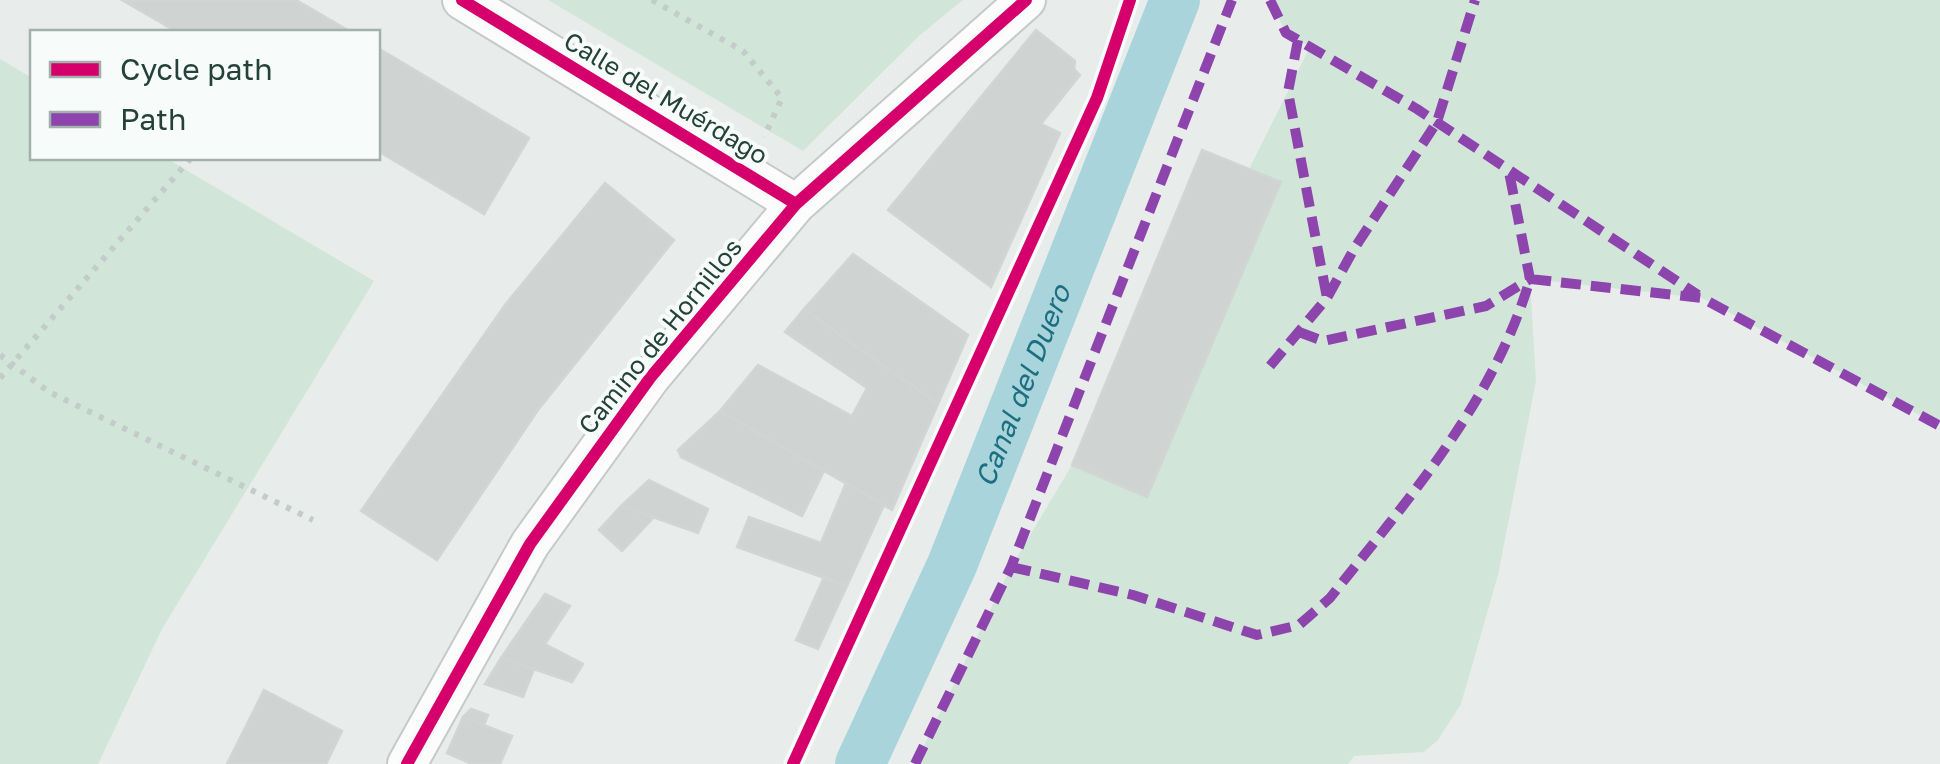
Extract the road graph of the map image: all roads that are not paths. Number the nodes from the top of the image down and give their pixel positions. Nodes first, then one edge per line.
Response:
1 (462, 0) edge
2 (1026, 0) edge
3 (796, 204) junction
4 (407, 764) edge

1 - 3 street, Calle del Muérdago
2 - 3 street, Camino de Hornillos
3 - 4 street, Camino de Hornillos

